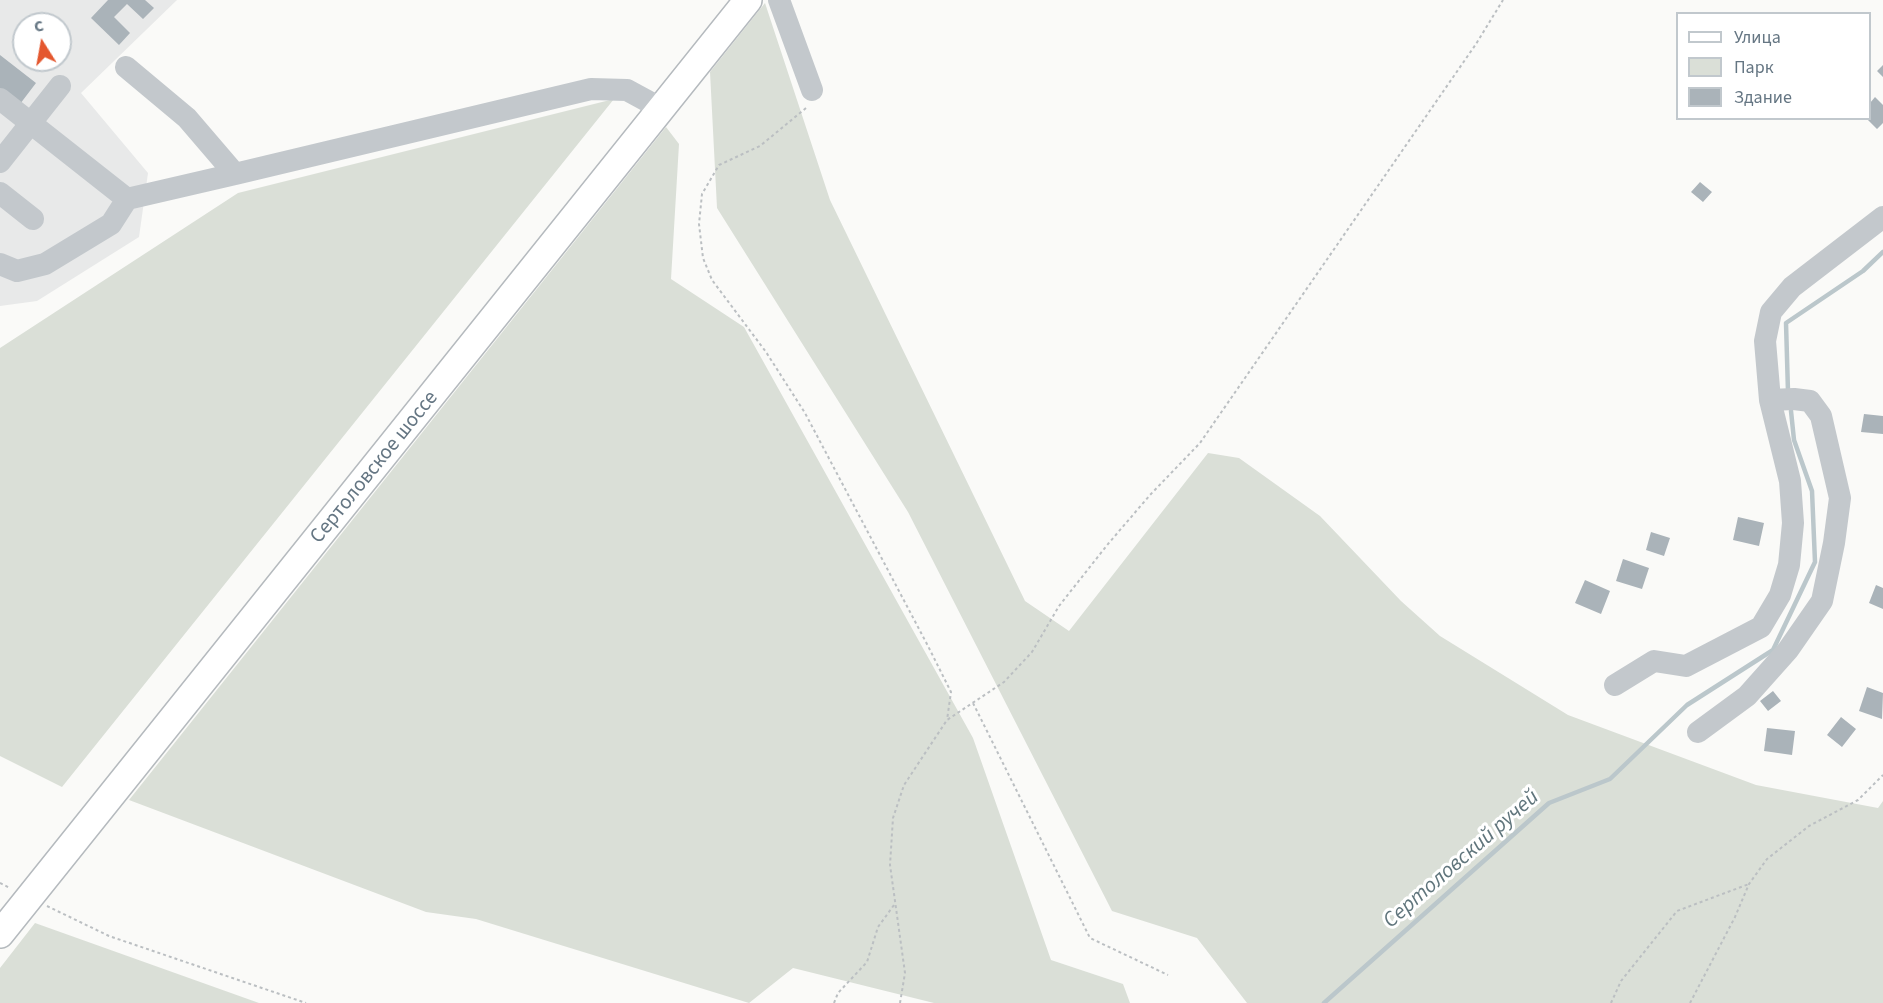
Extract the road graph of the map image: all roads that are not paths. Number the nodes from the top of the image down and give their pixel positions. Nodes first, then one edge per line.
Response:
1 (748, 0) edge
2 (779, 0) edge
3 (126, 67) dead end
4 (60, 86) dead end
5 (812, 90) road end
6 (0, 99) edge
7 (662, 109) junction
8 (30, 123) junction
9 (0, 162) edge
10 (236, 174) junction
11 (0, 193) edge
12 (127, 199) junction
13 (1883, 217) edge
14 (33, 219) dead end
15 (0, 264) edge
16 (1770, 400) junction
17 (1615, 685) dead end
18 (1698, 732) dead end
19 (0, 934) edge

1 - 7 main road, Сертоловское шоссе
2 - 5 street
3 - 10 street
4 - 8 street
6 - 8 street
7 - 10 street
7 - 19 main road, Сертоловское шоссе
8 - 9 street
8 - 12 street
10 - 12 street
11 - 14 street
12 - 15 street
13 - 16 street
16 - 17 street
16 - 18 street

